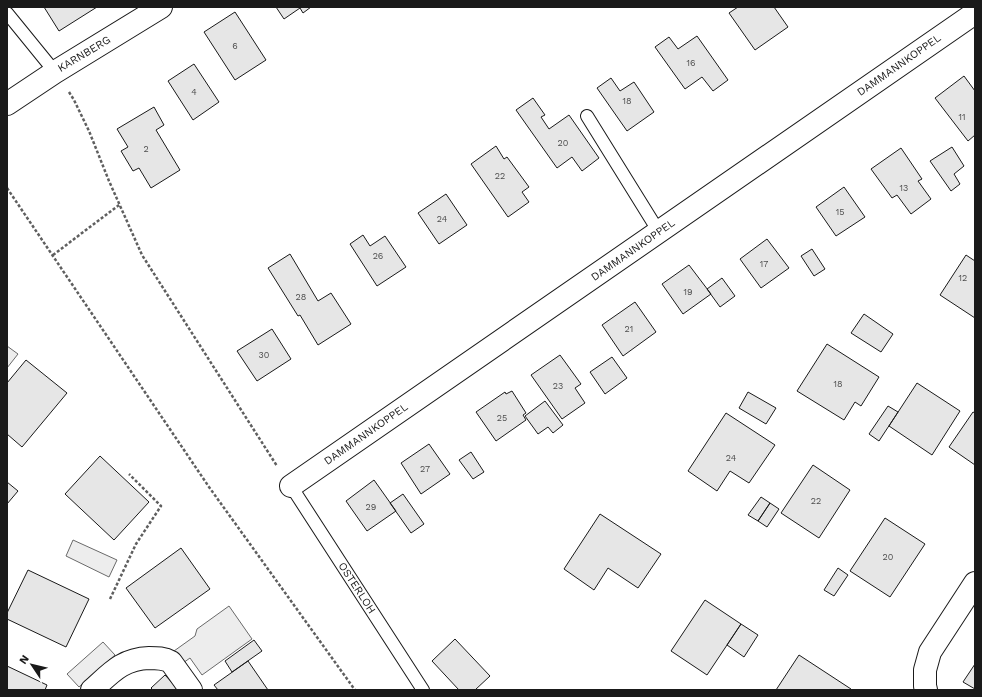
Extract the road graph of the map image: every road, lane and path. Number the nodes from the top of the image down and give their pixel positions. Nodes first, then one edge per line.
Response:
1 (161, 7) edge
2 (7, 13) edge
3 (975, 13) edge
4 (55, 72) junction
5 (7, 104) edge
6 (587, 116) dead end
7 (7, 188) edge
8 (119, 205) junction
9 (659, 232) junction
10 (52, 255) junction
11 (129, 474) dead end
12 (291, 486) junction
13 (975, 583) edge
14 (110, 599) dead end
15 (92, 690) edge
16 (191, 690) edge
17 (356, 690) edge
18 (423, 690) edge
19 (926, 690) edge

1 - 4 street, KARNBERG
2 - 4 lane
3 - 9 street, DAMMANNKOPPEL
4 - 5 street, KARNBERG
4 - 8 path
6 - 9 lane
7 - 10 path
8 - 10 path
8 - 12 path
9 - 12 street, DAMMANNKOPPEL
10 - 17 path
11 - 14 path
12 - 18 lane, OSTERLOH
13 - 19 street
15 - 16 street

